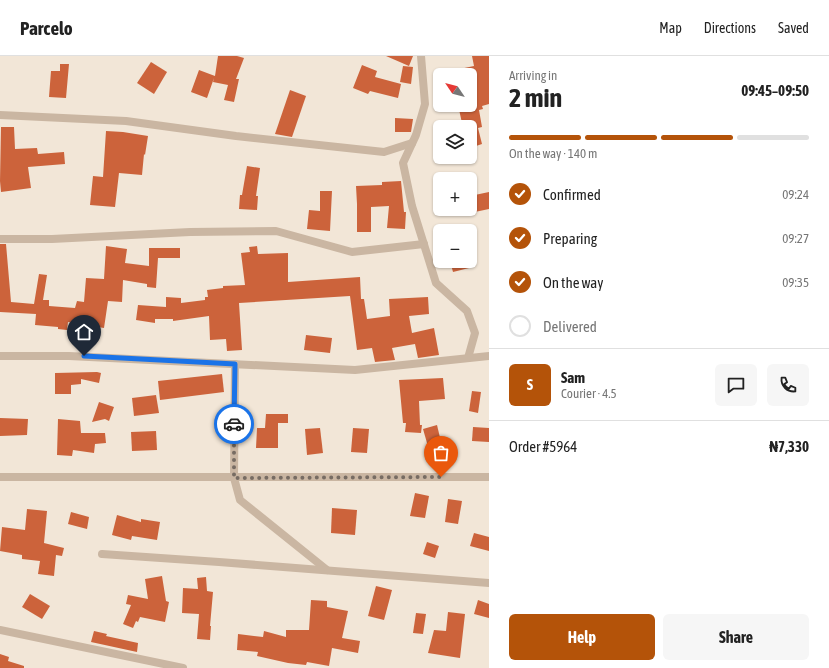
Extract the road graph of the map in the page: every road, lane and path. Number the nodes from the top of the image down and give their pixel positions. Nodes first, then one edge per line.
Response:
1 (421, 56) edge
2 (0, 115) edge
3 (412, 143) junction
4 (0, 239) edge
5 (424, 244) junction
6 (0, 356) edge
7 (489, 356) edge
8 (468, 358) junction
9 (235, 364) junction
10 (489, 477) edge
11 (0, 478) edge
12 (234, 478) junction
13 (102, 554) dead end
14 (326, 570) junction
15 (489, 583) edge
16 (0, 630) edge
17 (183, 668) edge

1 - 3 street
2 - 3 street
3 - 5 street
4 - 5 street
5 - 8 street
6 - 9 street
7 - 8 street
8 - 9 street
9 - 12 street
10 - 12 street
11 - 12 street
12 - 14 street
13 - 14 street
14 - 15 street
16 - 17 street

